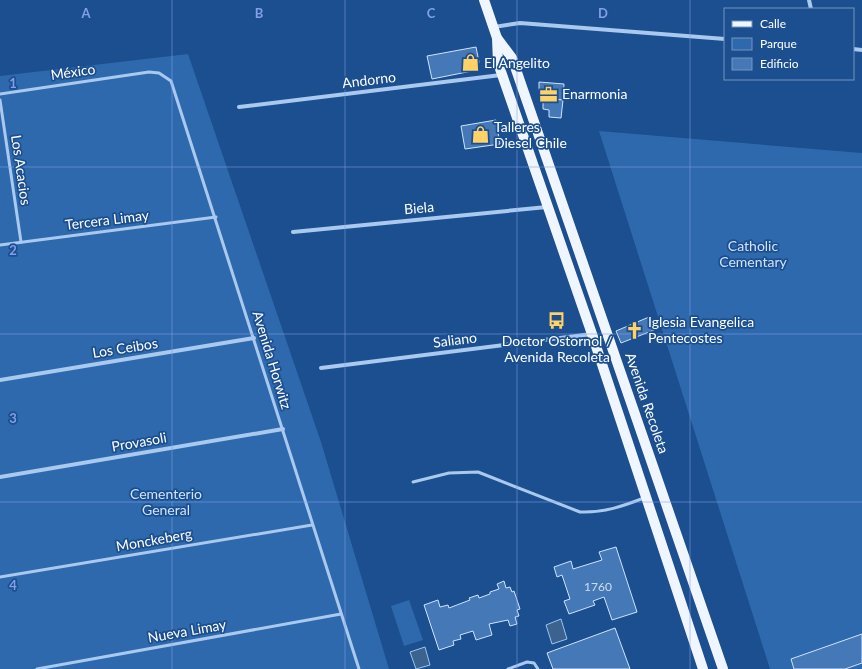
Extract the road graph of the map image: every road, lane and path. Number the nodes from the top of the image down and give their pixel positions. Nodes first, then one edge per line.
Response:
1 (484, 0) edge
2 (493, 28) junction
3 (497, 38) junction
4 (724, 39) edge
5 (149, 72) joint
6 (502, 75) junction
7 (0, 94) edge
8 (0, 100) edge
9 (240, 107) dead end
10 (548, 207) junction
11 (216, 217) junction
12 (293, 232) dead end
13 (21, 242) junction
14 (0, 245) edge
15 (592, 334) junction
16 (254, 338) junction
17 (321, 368) dead end
18 (0, 380) edge
19 (283, 429) junction
20 (0, 477) edge
21 (413, 482) dead end
22 (647, 497) junction
23 (312, 525) junction
24 (0, 577) edge
25 (341, 614) junction
26 (37, 669) edge
27 (359, 669) edge
28 (508, 669) edge
29 (538, 669) edge
30 (704, 669) edge
31 (723, 669) edge

1 - 2 main road, Avenida Recoleta
2 - 3 main road, Avenida Recoleta
2 - 4 street
3 - 6 main road, Avenida Recoleta
3 - 31 main road, Avenida Recoleta
5 - 7 lane, México
5 - 11 lane, Avenida Horwitz
6 - 9 street, Andorno
6 - 10 main road, Avenida Recoleta
8 - 13 lane, Los Acacios
10 - 12 street, Biela
10 - 15 main road, Avenida Recoleta
11 - 13 lane, Tercera Limay
11 - 16 lane, Avenida Horwitz
13 - 14 lane, Tercera Limay
15 - 17 street, Saliano
15 - 22 main road, Avenida Recoleta
16 - 18 street, Los Ceibos
16 - 19 lane, Avenida Horwitz
19 - 20 street, Provasoli
19 - 23 lane, Avenida Horwitz
21 - 22 lane
22 - 30 main road, Avenida Recoleta
23 - 24 lane, Monckeberg
23 - 25 lane, Avenida Horwitz
25 - 26 lane, Nueva Limay
25 - 27 lane, Avenida Horwitz
28 - 29 lane

